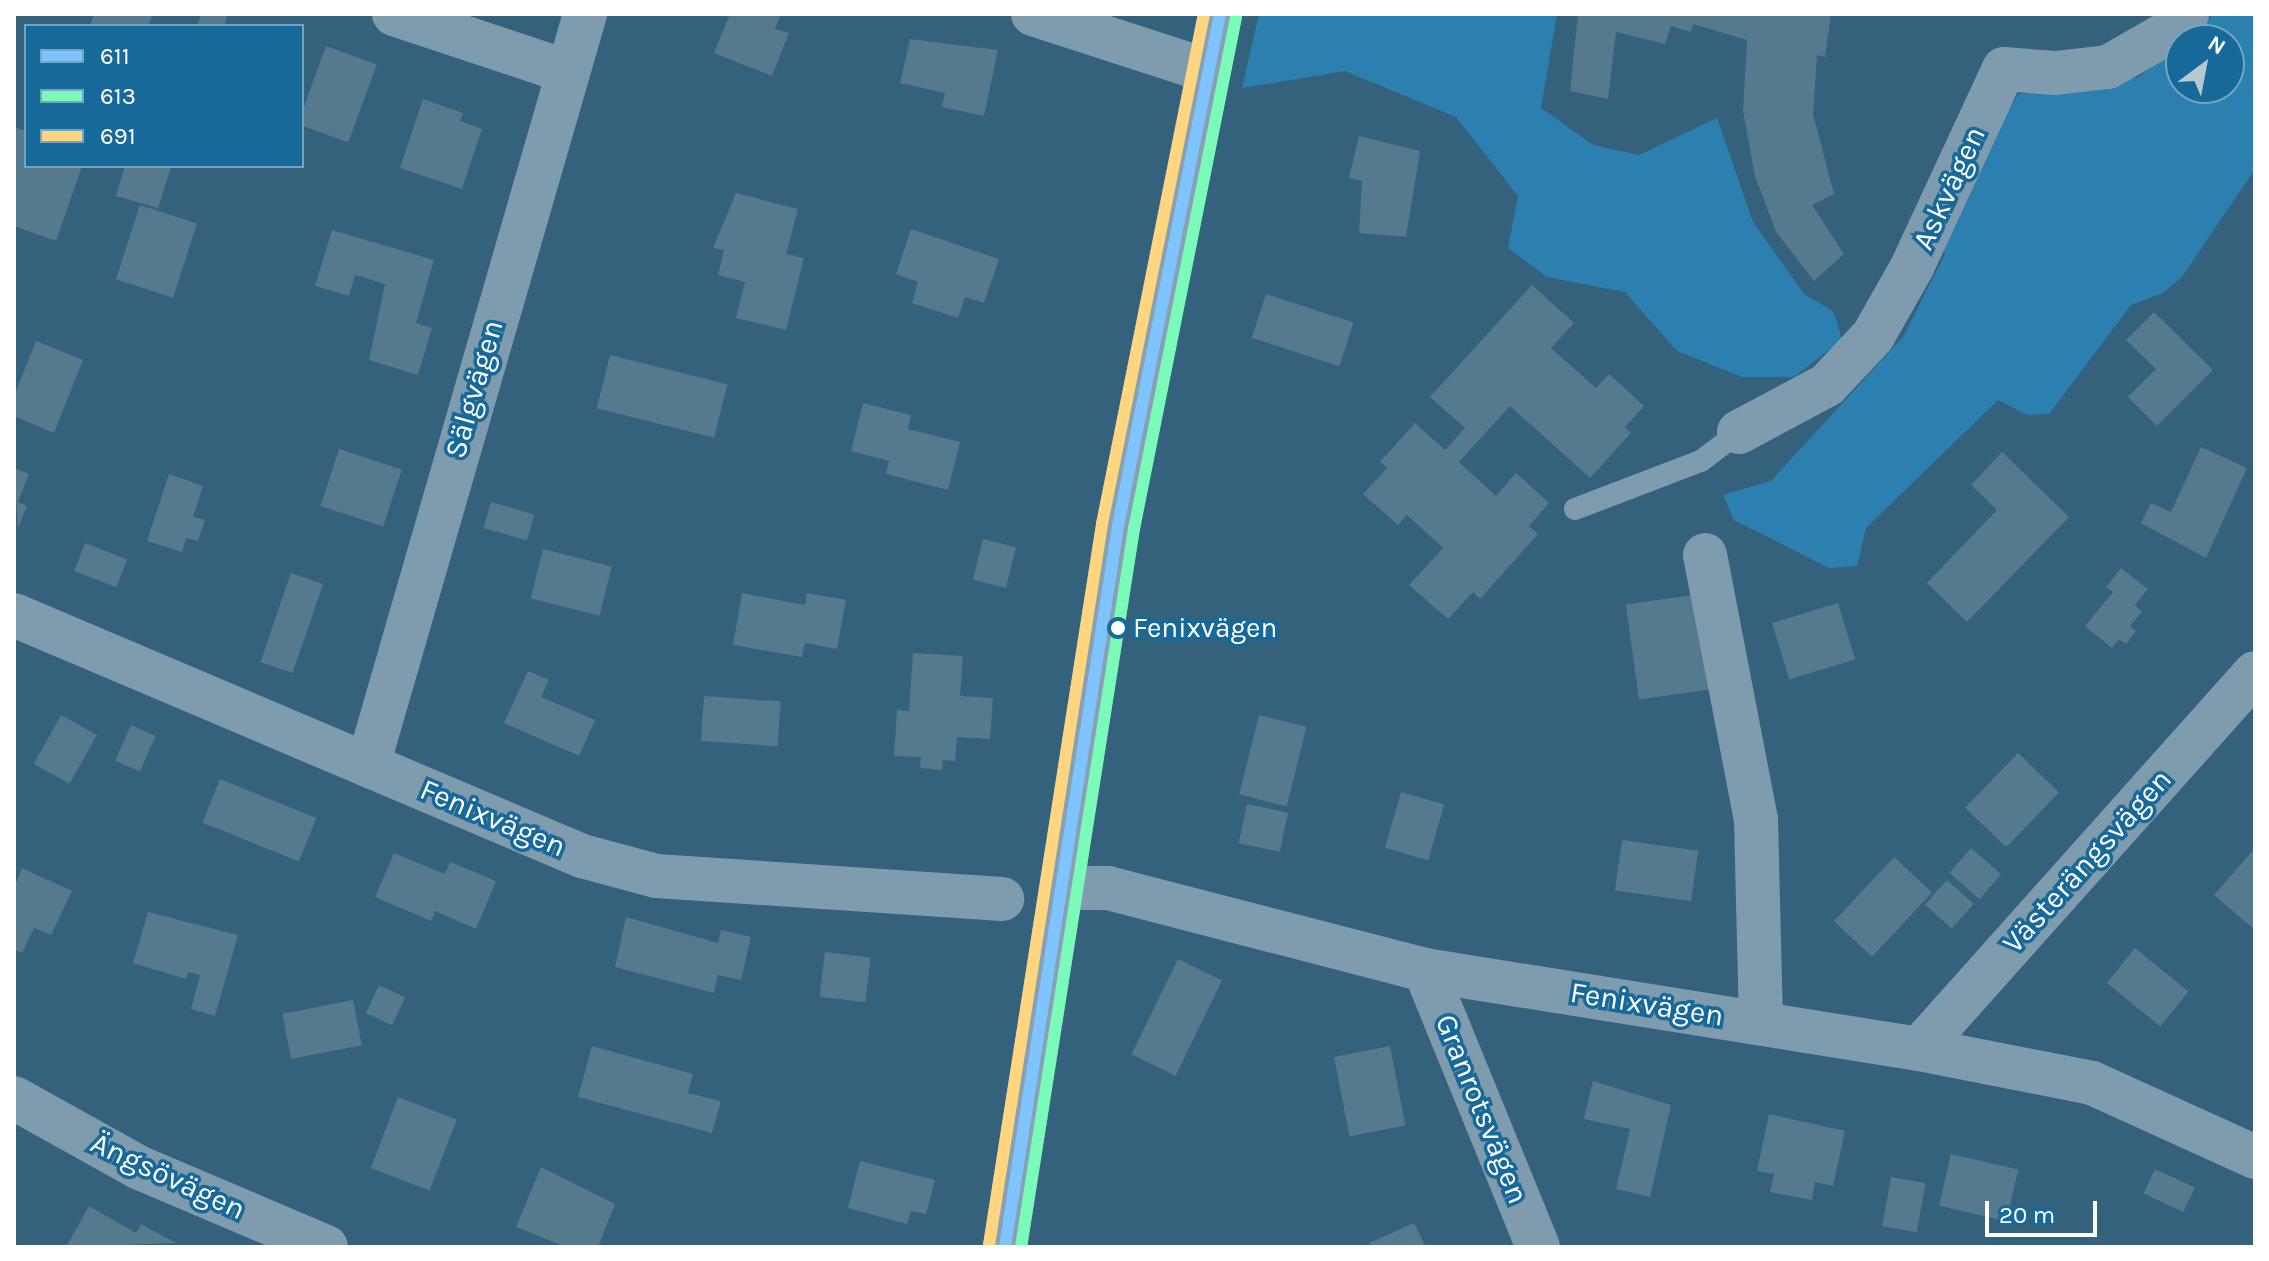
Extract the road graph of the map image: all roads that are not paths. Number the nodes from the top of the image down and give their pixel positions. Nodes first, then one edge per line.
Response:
1 (394, 14) edge
2 (585, 14) edge
3 (1033, 14) edge
4 (1220, 14) edge
5 (2187, 14) edge
6 (1205, 70) junction
7 (565, 71) junction
8 (1739, 432) joint
9 (1575, 509) dead end
10 (1705, 555) dead end
11 (14, 615) edge
12 (2255, 673) edge
13 (368, 765) junction
14 (1065, 888) junction
15 (1002, 899) dead end
16 (1425, 970) junction
17 (1761, 1022) junction
18 (1919, 1049) junction
19 (14, 1098) edge
20 (2255, 1157) edge
21 (326, 1247) edge
22 (1005, 1247) edge
23 (1538, 1247) edge

1 - 7 street
2 - 7 street, Sälgvägen
3 - 6 street
4 - 6 main road
5 - 8 street, Askvägen
6 - 14 main road
7 - 13 street, Sälgvägen
8 - 9 lane
10 - 17 street, Fenixvägen
11 - 13 street, Fenixvägen
12 - 18 street, Västerängsvägen
13 - 15 street, Fenixvägen
14 - 16 street, Fenixvägen
14 - 22 main road
16 - 17 street, Fenixvägen
16 - 23 street, Granrotsvägen
17 - 18 street, Fenixvägen
18 - 20 street, Fenixvägen
19 - 21 street, Ängsövägen

